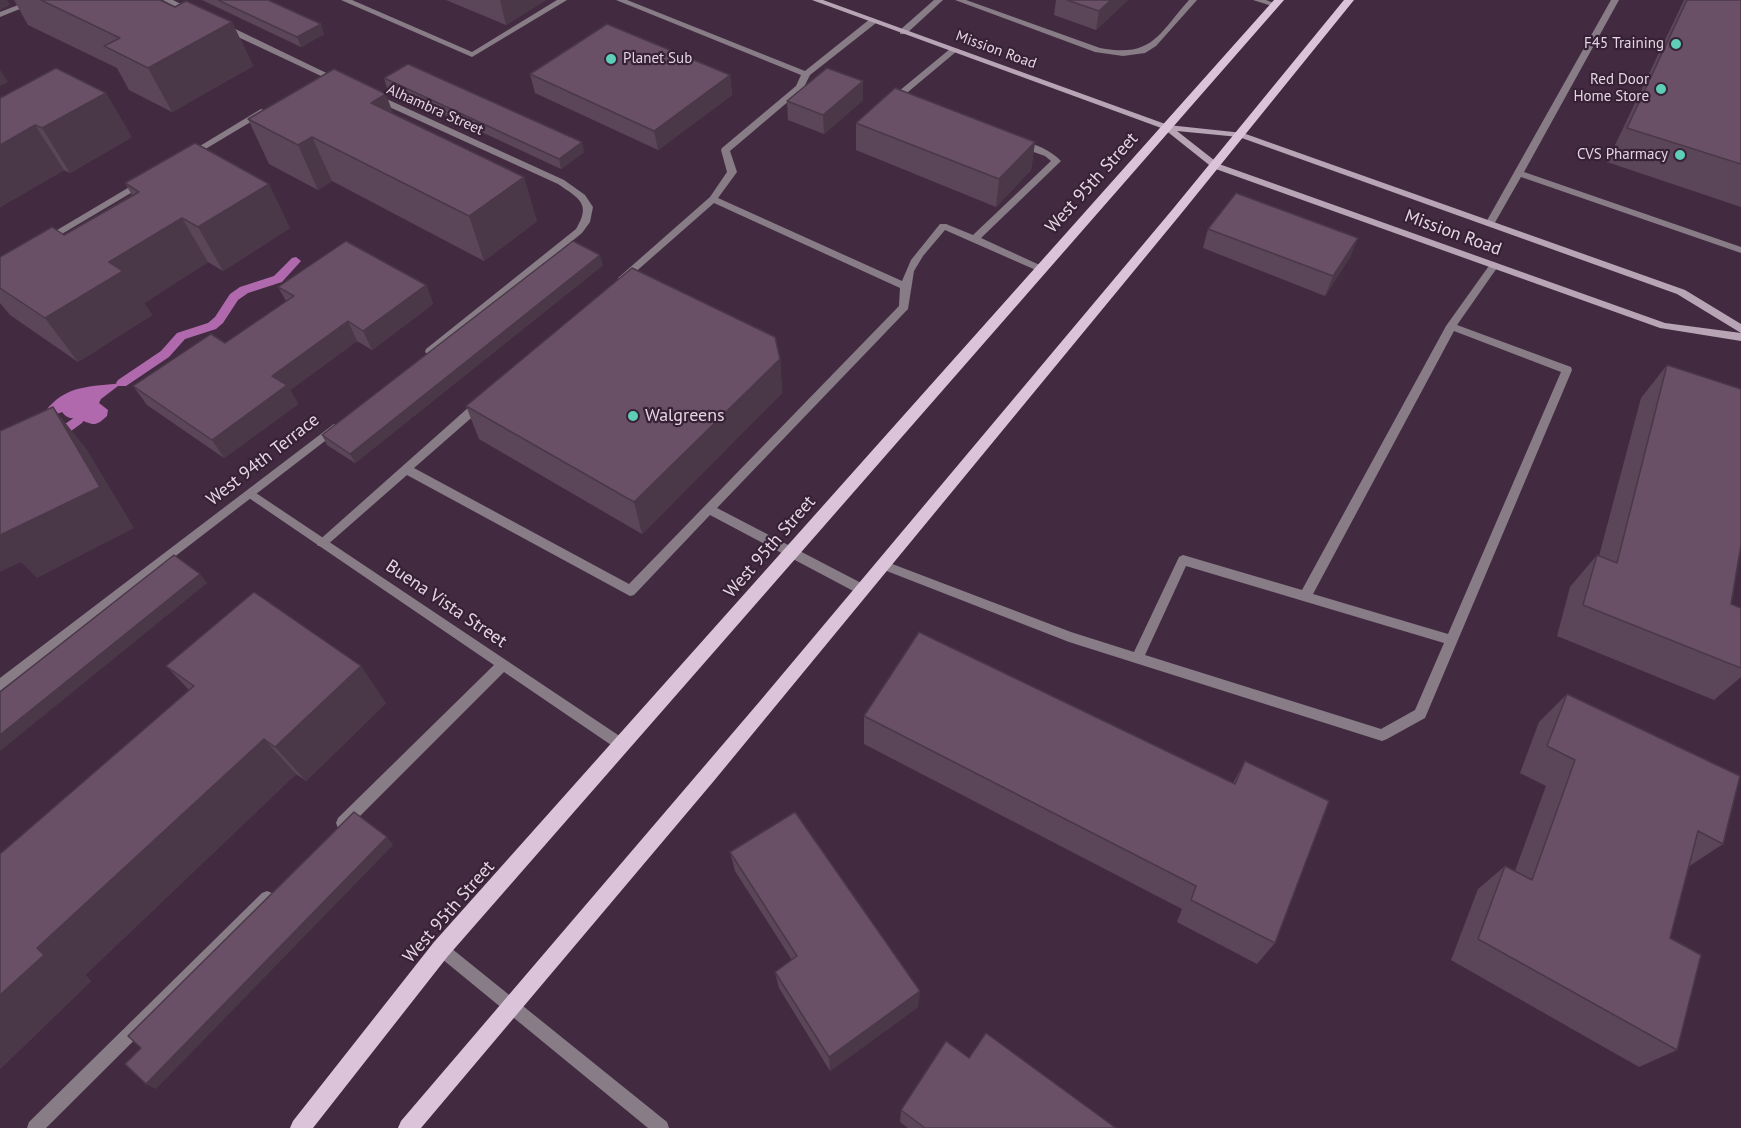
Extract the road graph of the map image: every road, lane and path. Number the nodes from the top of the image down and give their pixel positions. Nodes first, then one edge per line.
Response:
1 (38, 0) edge
2 (167, 0) edge
3 (345, 0) edge
4 (562, 0) edge
5 (620, 0) edge
6 (816, 0) edge
7 (939, 0) edge
8 (960, 0) edge
9 (1193, 0) edge
10 (1257, 0) edge
11 (1349, 0) edge
12 (1615, 0) edge
13 (1277, 3) edge
14 (0, 15) edge
15 (198, 15) edge
16 (873, 21) junction
17 (219, 25) edge
18 (903, 32) junction
19 (953, 51) junction
20 (806, 74) junction
21 (324, 75) junction
22 (315, 80) edge
23 (346, 84) edge
24 (367, 94) edge
25 (907, 102) edge
26 (266, 110) edge
27 (1167, 127) junction
28 (1240, 135) junction
29 (1007, 139) edge
30 (177, 162) edge
31 (1216, 166) junction
32 (1518, 173) junction
33 (148, 180) edge
34 (713, 199) junction
35 (1490, 224) junction
36 (974, 240) junction
37 (39, 244) edge
38 (1741, 250) edge
39 (1494, 265) junction
40 (1041, 269) junction
41 (616, 284) edge
42 (904, 286) junction
43 (1451, 326) junction
44 (1741, 329) edge
45 (1741, 338) edge
46 (417, 363) edge
47 (493, 392) edge
48 (343, 421) edge
49 (406, 469) junction
50 (250, 493) junction
51 (709, 510) junction
52 (322, 543) junction
53 (792, 553) junction
54 (883, 565) junction
55 (863, 590) junction
56 (1305, 597) junction
57 (1452, 640) junction
58 (1137, 658) junction
59 (502, 665) junction
60 (0, 685) edge
61 (622, 745) junction
62 (332, 834) edge
63 (281, 884) edge
64 (441, 949) junction
65 (513, 1008) junction
66 (34, 1128) edge
67 (300, 1128) edge
68 (408, 1128) edge
69 (661, 1128) edge

1 - 14 street
2 - 15 street
3 - 4 street
5 - 20 street
6 - 16 main road, Mission Road
7 - 18 street
8 - 9 street
10 - 13 street
11 - 28 main road
12 - 32 street
13 - 27 main road, West 95th Street
16 - 18 main road, Mission Road
16 - 20 street
17 - 21 street
18 - 19 main road, Mission Road
19 - 25 street
19 - 27 main road, Mission Road
20 - 34 street
21 - 22 street
21 - 23 street
24 - 46 street, Alhambra Street
26 - 30 street
27 - 28 main road, Mission Road
27 - 31 main road, Mission Road
27 - 40 main road, West 95th Street
28 - 31 main road
28 - 35 main road, Mission Road
29 - 36 street
31 - 39 main road, Mission Road
31 - 54 main road
32 - 35 street
32 - 38 street
33 - 37 street
34 - 41 street
34 - 42 street
35 - 44 main road, Mission Road
36 - 40 street
36 - 42 street
39 - 43 street
39 - 45 main road, Mission Road
40 - 53 main road, West 95th Street
42 - 51 street
43 - 56 street
43 - 57 street
47 - 49 street
48 - 50 street, West 94th Terrace
49 - 51 street
49 - 52 street
50 - 52 street, Buena Vista Street
50 - 60 street, West 94th Terrace
51 - 53 street
52 - 59 street, Buena Vista Street
53 - 55 street
53 - 61 main road, West 95th Street
54 - 55 main road
54 - 58 street
55 - 65 main road
56 - 57 street
56 - 58 street
57 - 58 street
59 - 61 street, Buena Vista Street
59 - 62 street
61 - 64 main road, West 95th Street
63 - 66 street
64 - 65 street
64 - 67 main road, West 95th Street
65 - 68 main road
65 - 69 street

